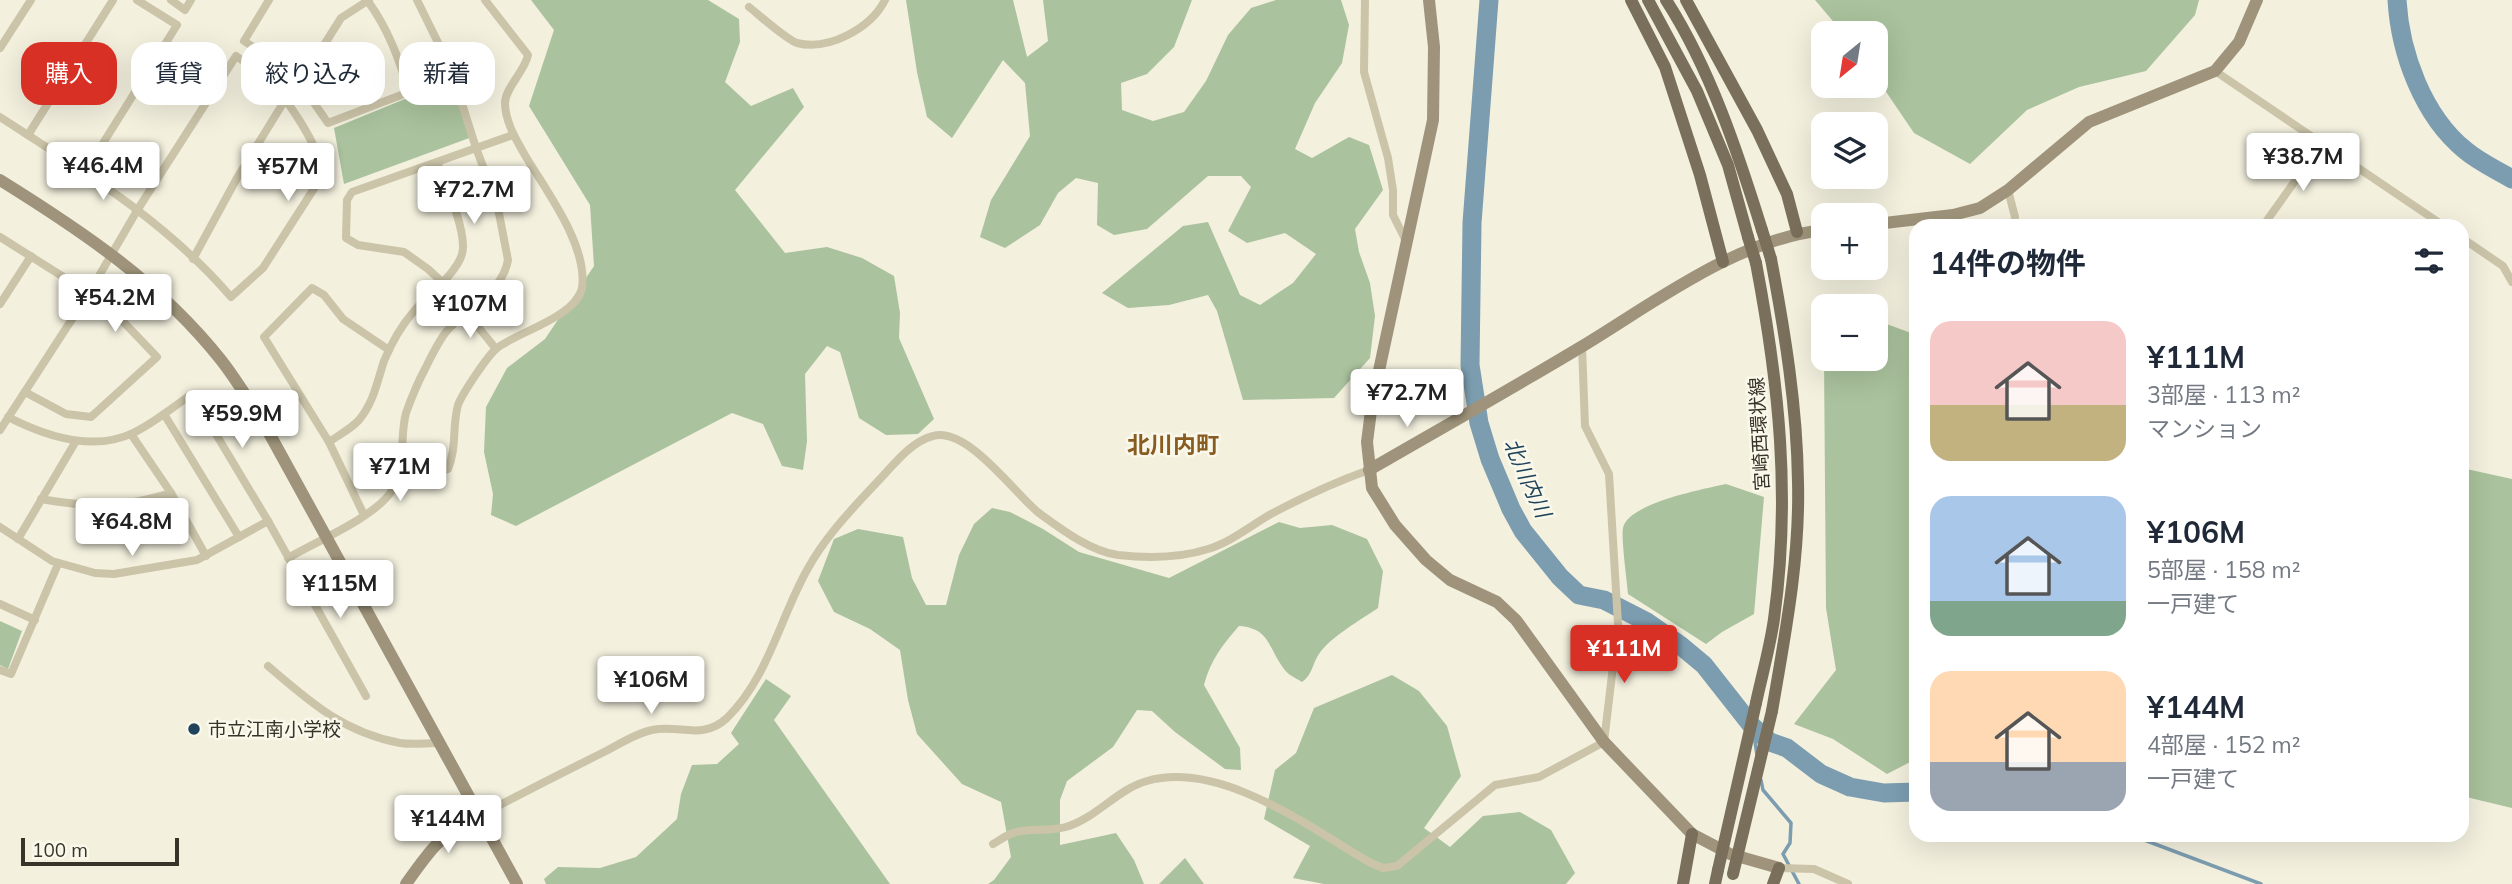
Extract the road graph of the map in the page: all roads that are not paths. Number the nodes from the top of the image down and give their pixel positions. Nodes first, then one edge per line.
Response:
1 (31, 0) edge
2 (113, 0) edge
3 (137, 0) edge
4 (171, 0) edge
5 (191, 0) edge
6 (270, 0) edge
7 (368, 0) edge
8 (417, 0) edge
9 (485, 0) edge
10 (885, 0) edge
11 (1365, 0) edge
12 (1429, 0) edge
13 (1631, 0) edge
14 (1648, 0) edge
15 (1666, 0) edge
16 (1686, 0) edge
17 (2258, 0) edge
18 (749, 7) dead end
19 (246, 42) edge
20 (326, 42) edge
21 (438, 42) edge
22 (0, 48) edge
23 (241, 60) edge
24 (399, 60) edge
25 (2215, 71) junction
26 (282, 105) edge
27 (289, 105) edge
28 (315, 105) edge
29 (376, 105) edge
30 (462, 105) edge
31 (0, 117) edge
32 (28, 135) junction
33 (513, 135) junction
34 (2322, 143) junction
35 (476, 148) junction
36 (437, 162) junction
37 (85, 172) junction
38 (0, 180) edge
39 (2008, 190) junction
40 (138, 209) junction
41 (1919, 219) edge
42 (2015, 219) edge
43 (2268, 219) edge
44 (2434, 219) edge
45 (1909, 220) edge
46 (1888, 223) edge
47 (1811, 231) edge
48 (1797, 233) junction
49 (0, 237) edge
50 (2469, 242) edge
51 (1407, 244) junction
52 (113, 254) junction
53 (31, 256) junction
54 (193, 259) junction
55 (1723, 262) junction
56 (2508, 266) edge
57 (442, 282) junction
58 (2512, 282) edge
59 (89, 293) junction
60 (0, 304) edge
61 (466, 313) junction
62 (1582, 346) junction
63 (496, 349) junction
64 (389, 350) junction
65 (25, 392) junction
66 (163, 414) junction
67 (8, 418) junction
68 (0, 430) edge
69 (131, 434) junction
70 (76, 441) junction
71 (329, 442) junction
72 (401, 465) junction
73 (1369, 470) junction
74 (170, 493) junction
75 (41, 499) junction
76 (364, 515) junction
77 (268, 521) junction
78 (0, 527) edge
79 (327, 536) junction
80 (239, 537) junction
81 (18, 539) junction
82 (206, 556) junction
83 (288, 558) junction
84 (58, 564) junction
85 (0, 604) edge
86 (35, 620) junction
87 (268, 666) dead end
88 (0, 670) edge
89 (366, 696) dead end
90 (438, 743) junction
91 (1604, 743) junction
92 (481, 816) junction
93 (1692, 834) junction
94 (993, 844) dead end
95 (1779, 868) junction
96 (1731, 879) edge
97 (406, 884) edge
98 (517, 884) edge
99 (1683, 884) edge
100 (1715, 884) edge
101 (1773, 884) edge
102 (1848, 884) edge

1 - 22 street
2 - 32 street
3 - 37 street
4 - 5 street
6 - 19 street
7 - 20 street
7 - 24 street
8 - 21 street
9 - 33 street
10 - 18 street
11 - 51 street
12 - 51 street
13 - 55 main road
14 - 100 main road, 宮崎西環状線, bridge
15 - 96 main road, 宮崎西環状線, bridge
16 - 48 main road
17 - 25 street
23 - 40 street
25 - 34 street
25 - 39 street
26 - 54 street
27 - 54 street
28 - 29 street
30 - 35 street
31 - 32 street
32 - 37 street
33 - 35 street
33 - 63 street
34 - 43 street
34 - 44 street
35 - 36 street
35 - 61 street
36 - 57 street
36 - 57 street
37 - 40 street
38 - 52 street
39 - 41 street
39 - 42 street
40 - 52 street
40 - 54 street
45 - 46 street
47 - 48 street
48 - 55 street
49 - 53 street
50 - 56 street
51 - 73 street
52 - 59 street
52 - 79 street
53 - 59 street
53 - 60 street
55 - 62 street
56 - 58 street
57 - 61 street
57 - 64 street
59 - 65 street
59 - 65 street
61 - 63 street
61 - 72 street
62 - 73 street
62 - 91 street
63 - 72 street
64 - 71 street
64 - 71 street
65 - 67 street
66 - 69 street
66 - 77 street
66 - 80 street
67 - 68 street
67 - 70 street
69 - 70 street
69 - 74 street
70 - 75 street
71 - 76 street
72 - 76 street
73 - 91 street
73 - 92 street
74 - 75 street
74 - 82 street
75 - 81 street
76 - 79 street
77 - 80 street
77 - 83 street
78 - 81 street
79 - 83 street
79 - 90 street
80 - 82 street
81 - 84 street
82 - 84 street
83 - 89 street
84 - 86 street
85 - 86 street
86 - 88 street
87 - 90 street
90 - 92 street
91 - 93 street
91 - 94 street
92 - 97 street
92 - 98 street
93 - 95 street
93 - 99 main road
95 - 101 main road
95 - 102 street

